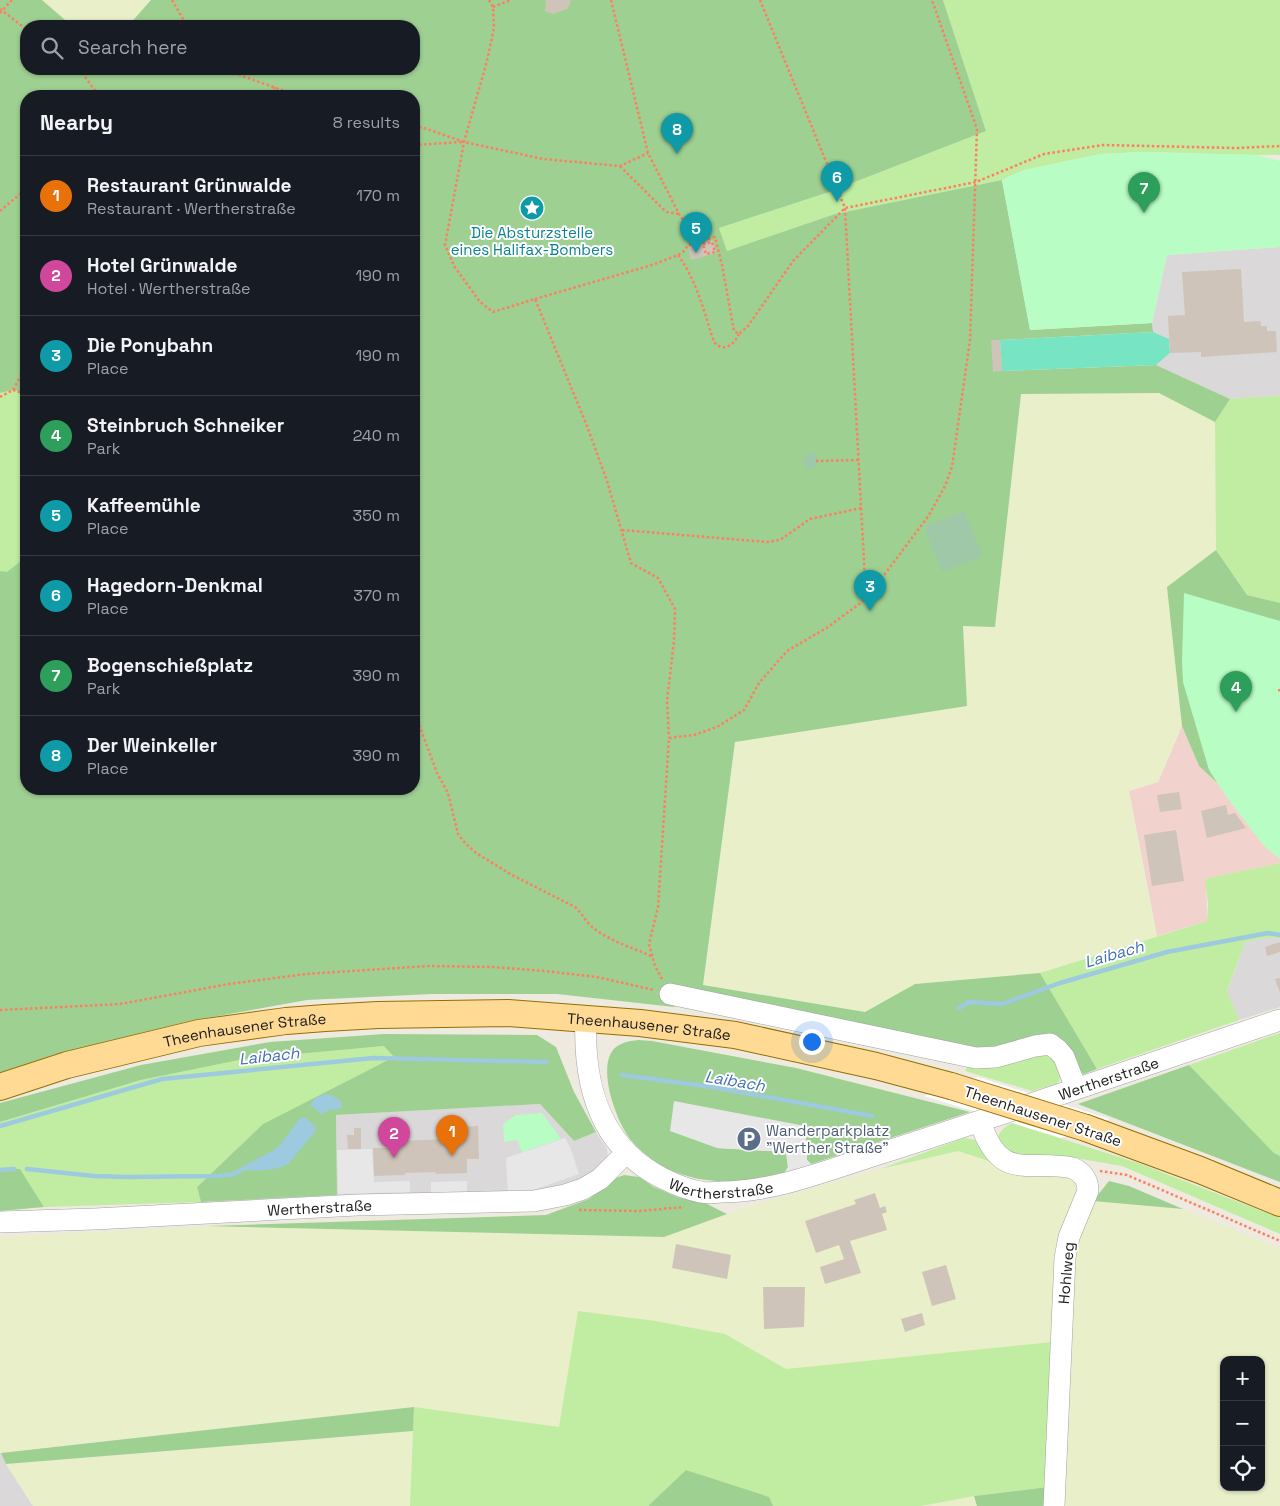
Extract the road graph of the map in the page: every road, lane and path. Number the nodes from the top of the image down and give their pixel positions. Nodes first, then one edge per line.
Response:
1 (12, 0) edge
2 (172, 0) edge
3 (489, 0) edge
4 (511, 0) edge
5 (611, 0) edge
6 (760, 0) edge
7 (932, 0) edge
8 (494, 7) junction
9 (1, 11) edge
10 (184, 20) edge
11 (20, 25) edge
12 (83, 75) edge
13 (240, 75) edge
14 (275, 87) junction
15 (95, 90) edge
16 (272, 90) edge
17 (283, 90) edge
18 (420, 127) edge
19 (464, 142) junction
20 (420, 145) edge
21 (1280, 146) edge
22 (648, 154) junction
23 (620, 166) junction
24 (976, 182) junction
25 (20, 194) edge
26 (844, 208) junction
27 (0, 211) edge
28 (679, 214) junction
29 (701, 242) junction
30 (678, 255) junction
31 (535, 300) junction
32 (739, 334) junction
33 (20, 377) edge
34 (13, 390) junction
35 (20, 392) edge
36 (0, 397) edge
37 (859, 460) junction
38 (816, 461) dead end
39 (862, 508) junction
40 (622, 530) junction
41 (866, 599) junction
42 (1279, 688) dead end
43 (1280, 693) edge
44 (420, 727) edge
45 (669, 738) junction
46 (651, 956) junction
47 (670, 994) junction
48 (0, 1010) edge
49 (586, 1018) junction
50 (1280, 1020) edge
51 (0, 1087) edge
52 (1076, 1088) junction
53 (980, 1122) junction
54 (626, 1153) junction
55 (1085, 1177) junction
56 (1280, 1203) edge
57 (688, 1207) dead end
58 (571, 1210) dead end
59 (0, 1222) edge
60 (1280, 1241) edge
61 (1054, 1506) edge

1 - 9 path
2 - 10 path
3 - 8 path
4 - 8 path
5 - 22 path
6 - 26 path
7 - 24 path
8 - 19 path
9 - 11 path
12 - 15 path
13 - 14 path
14 - 16 path
14 - 17 path
18 - 19 path
19 - 20 path
19 - 23 path
19 - 31 path
21 - 24 path
22 - 23 path
22 - 28 path
23 - 28 path
24 - 26 path
24 - 41 path
25 - 27 path
26 - 32 path
26 - 37 path
28 - 29 path
29 - 29 path
29 - 30 path
29 - 32 path
30 - 31 path
30 - 32 path
31 - 40 path
33 - 34 path
34 - 35 path
34 - 36 path
37 - 38 path
37 - 39 path
39 - 40 path
39 - 41 path
40 - 45 path
41 - 45 path
42 - 43 path
44 - 46 path
45 - 46 path
46 - 47 path
47 - 48 path
47 - 52 street
49 - 51 main road, Theenhausener Straße
49 - 54 street, Wertherstraße
49 - 56 main road, Theenhausener Straße, bridge
50 - 52 street, Wertherstraße
52 - 53 street, Wertherstraße
53 - 54 street, Wertherstraße
53 - 55 street
54 - 59 street, Wertherstraße
55 - 60 path
55 - 61 street, Hohlweg
57 - 58 path

